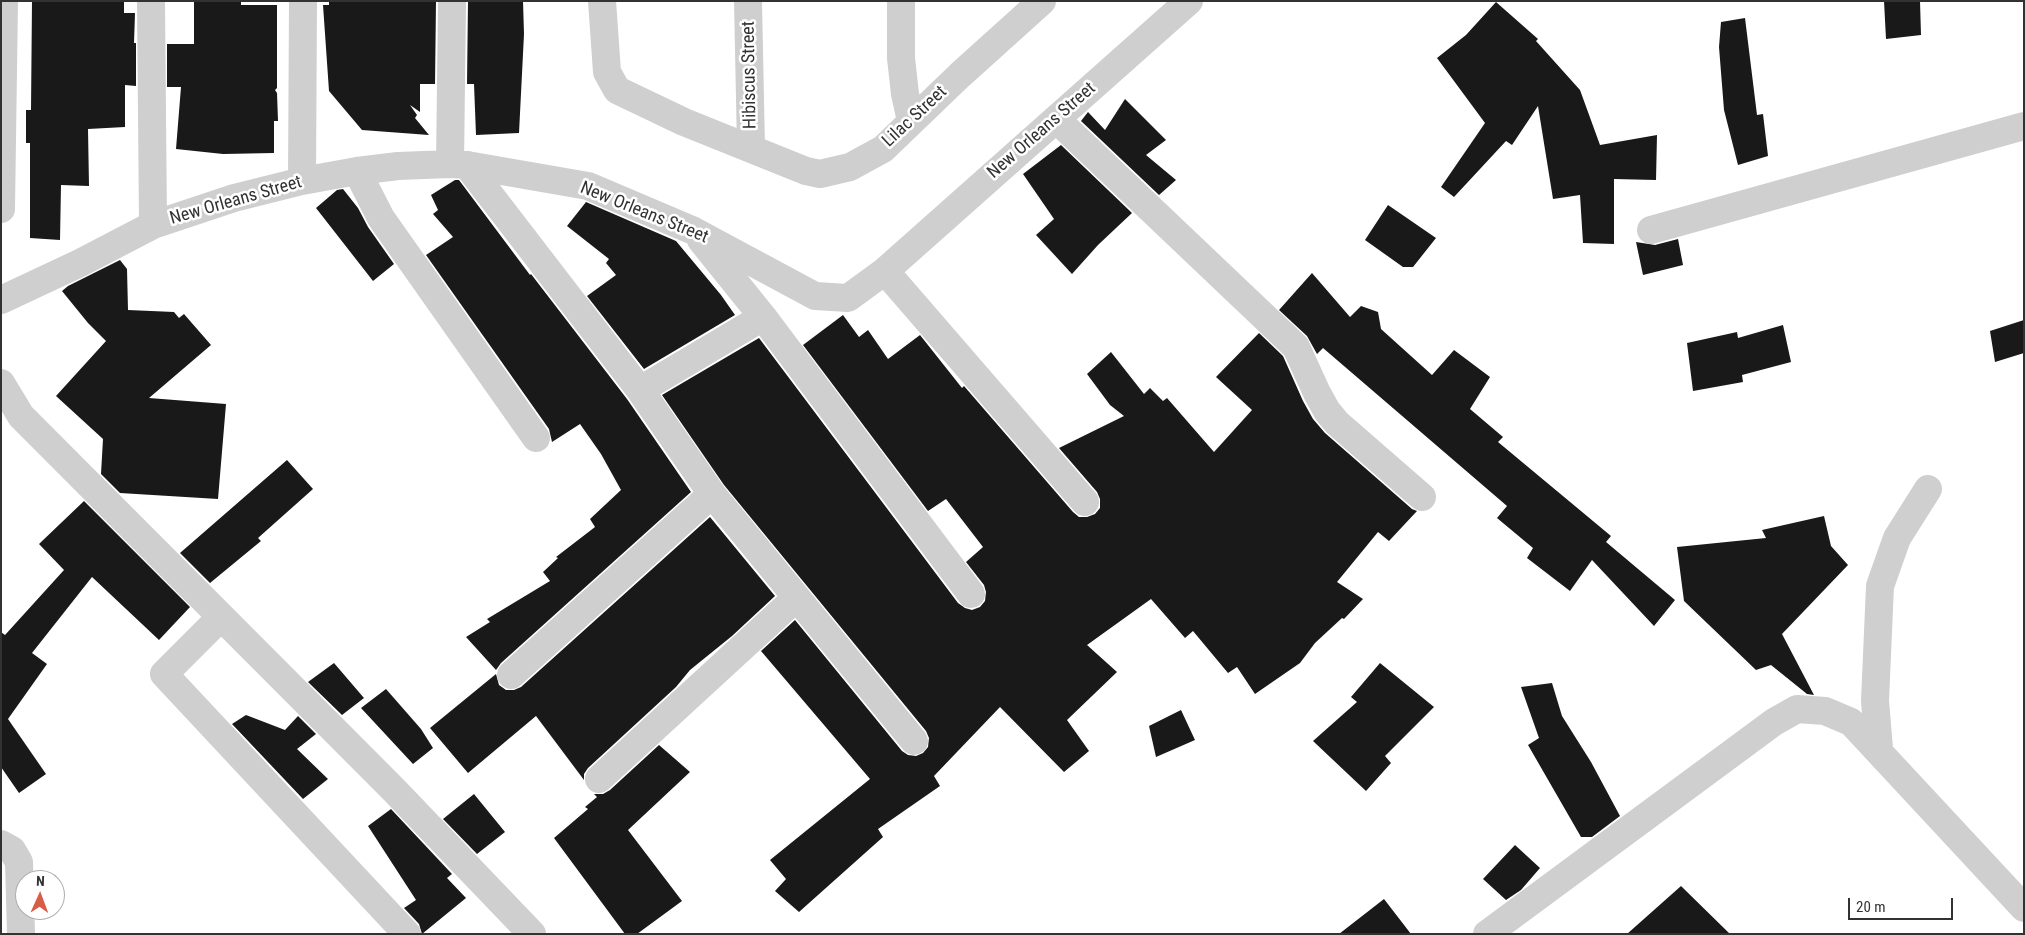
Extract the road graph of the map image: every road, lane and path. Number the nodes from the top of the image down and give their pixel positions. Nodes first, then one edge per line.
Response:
1 (152, 1) edge
2 (303, 1) edge
3 (452, 1) edge
4 (602, 1) edge
5 (748, 1) edge
6 (901, 1) edge
7 (1042, 1) edge
8 (1189, 1) edge
9 (1159, 12) edge
10 (3, 17) edge
11 (1056, 119) junction
12 (911, 121) junction
13 (2024, 126) edge
14 (751, 148) junction
15 (459, 164) junction
16 (356, 171) junction
17 (302, 181) junction
18 (2, 183) edge
19 (1, 209) edge
20 (153, 225) junction
21 (1651, 230) dead end
22 (694, 231) junction
23 (885, 271) junction
24 (1, 300) edge
25 (763, 317) junction
26 (1, 383) edge
27 (640, 390) junction
28 (536, 438) dead end
29 (1928, 489) dead end
30 (712, 494) junction
31 (1422, 496) dead end
32 (1085, 502) dead end
33 (971, 594) dead end
34 (796, 598) junction
35 (221, 617) junction
36 (511, 675) dead end
37 (914, 741) dead end
38 (1878, 749) junction
39 (599, 778) dead end
40 (1, 844) edge
41 (2024, 908) edge
42 (21, 934) edge
43 (407, 934) edge
44 (532, 934) edge
45 (1487, 934) edge

1 - 20 street
2 - 17 street
3 - 15 street
4 - 14 street, Lilac Street
5 - 14 street, Hibiscus Street
6 - 12 street
7 - 12 street, Lilac Street
8 - 9 street, New Orleans Street
9 - 11 street, New Orleans Street
10 - 18 street
11 - 23 street, New Orleans Street
11 - 31 street
12 - 14 street, Lilac Street
13 - 21 street
15 - 16 street, New Orleans Street
15 - 22 street, New Orleans Street
15 - 27 street
16 - 17 street, New Orleans Street
16 - 28 street
17 - 20 street, New Orleans Street
18 - 19 street
20 - 24 street, New Orleans Street
22 - 23 street, New Orleans Street
22 - 25 street
23 - 32 street
25 - 27 street
25 - 33 street
26 - 35 street
27 - 30 street
29 - 38 street
30 - 34 street
30 - 36 street
34 - 37 street
34 - 39 street
35 - 43 street
35 - 44 street
38 - 41 street
38 - 45 street
40 - 42 street

